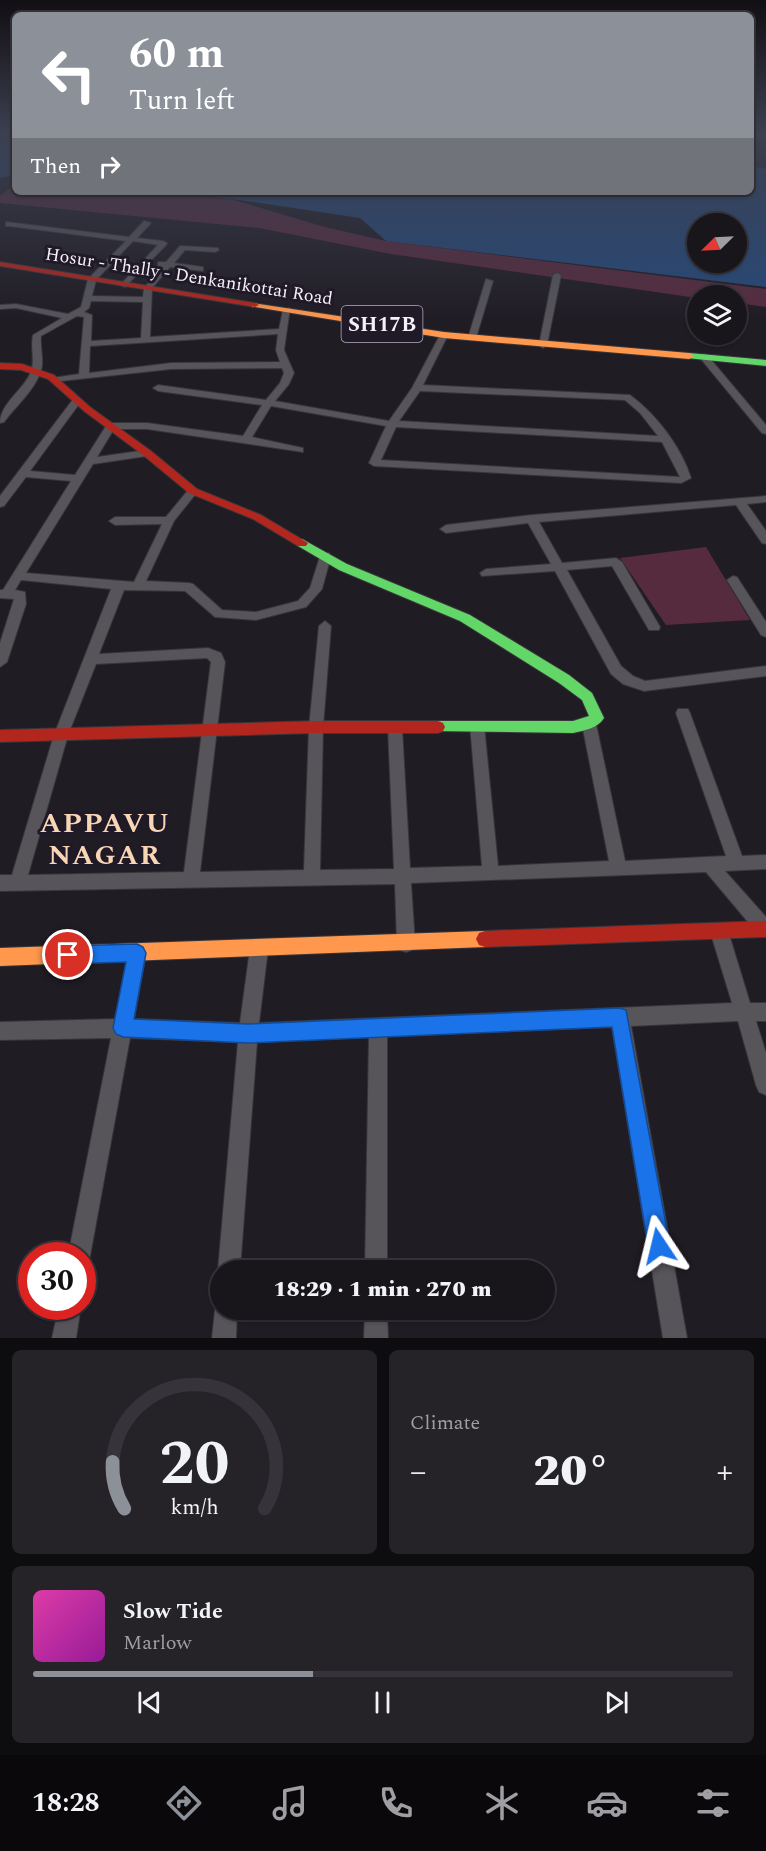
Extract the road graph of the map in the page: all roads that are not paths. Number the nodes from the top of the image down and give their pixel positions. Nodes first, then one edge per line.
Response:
1 (147, 223) dead end
2 (9, 224) dead end
3 (133, 238) junction
4 (215, 250) dead end
5 (156, 252) junction
6 (177, 255) junction
7 (146, 263) junction
8 (168, 265) junction
9 (1, 266) edge
10 (200, 269) dead end
11 (557, 275) dead end
12 (92, 279) junction
13 (489, 280) dead end
14 (125, 285) junction
15 (147, 294) junction
16 (89, 298) junction
17 (0, 307) edge
18 (287, 310) junction
19 (75, 315) junction
20 (283, 332) junction
21 (444, 335) junction
22 (472, 338) junction
23 (146, 340) junction
24 (86, 344) junction
25 (543, 345) junction
26 (704, 357) junction
27 (766, 363) edge
28 (286, 365) junction
29 (0, 366) edge
30 (36, 372) junction
31 (84, 376) junction
32 (55, 380) junction
33 (158, 388) dead end
34 (417, 388) junction
35 (77, 400) junction
36 (268, 403) junction
37 (0, 420) edge
38 (392, 424) junction
39 (111, 426) junction
40 (766, 431) edge
41 (246, 439) junction
42 (665, 439) junction
43 (299, 450) dead end
44 (147, 453) junction
45 (89, 460) junction
46 (23, 473) junction
47 (78, 479) junction
48 (193, 491) junction
49 (766, 499) edge
50 (739, 501) junction
51 (0, 504) edge
52 (532, 519) junction
53 (169, 520) junction
54 (115, 521) dead end
55 (446, 530) dead end
56 (766, 540) edge
57 (325, 556) junction
58 (559, 567) junction
59 (486, 573) dead end
60 (18, 576) junction
61 (733, 580) dead end
62 (138, 585) junction
63 (119, 586) junction
64 (3, 595) edge
65 (325, 626) dead end
66 (654, 627) dead end
67 (766, 632) edge
68 (89, 659) junction
69 (0, 662) edge
70 (766, 671) edge
71 (684, 712) dead end
72 (589, 724) junction
73 (477, 725) junction
74 (316, 727) junction
75 (395, 728) junction
76 (208, 730) junction
77 (61, 735) junction
78 (0, 736) edge
79 (766, 862) edge
80 (736, 863) junction
81 (709, 864) junction
82 (618, 868) junction
83 (491, 874) junction
84 (402, 876) junction
85 (312, 878) junction
86 (191, 881) junction
87 (18, 882) junction
88 (0, 883) edge
89 (766, 929) edge
90 (719, 931) junction
91 (406, 944) junction
92 (259, 949) junction
93 (137, 953) junction
94 (0, 957) edge
95 (744, 1012) junction
96 (766, 1012) edge
97 (620, 1017) junction
98 (378, 1027) junction
99 (123, 1028) junction
100 (248, 1033) junction
101 (1, 1036) edge
102 (766, 1085) edge
103 (83, 1242) edge
104 (230, 1260) edge
105 (376, 1260) edge
106 (67, 1320) edge
107 (225, 1320) edge
108 (376, 1320) edge
109 (64, 1338) edge
110 (224, 1338) edge
111 (376, 1338) edge
112 (675, 1338) edge

1 - 3 street
2 - 3 street
3 - 5 street
3 - 12 street
4 - 6 street
5 - 6 street
5 - 7 street
6 - 8 street
7 - 8 street
7 - 14 street
8 - 10 street
8 - 15 street
9 - 12 street, Hosur - Thally - Denkanikottai Road / SH17B
11 - 25 street
12 - 14 street, Hosur - Thally - Denkanikottai Road / SH17B
12 - 16 street
13 - 22 street
14 - 15 street, Hosur - Thally - Denkanikottai Road / SH17B
15 - 16 street
15 - 18 street, Hosur - Thally - Denkanikottai Road / SH17B
15 - 23 street
16 - 19 street
17 - 19 street
18 - 20 street
18 - 21 street, Hosur - Thally - Denkanikottai Road / SH17B
19 - 24 street
19 - 30 street
20 - 23 street
20 - 28 street
21 - 22 street, Hosur - Thally - Denkanikottai Road / SH17B
21 - 34 street
22 - 25 street, Hosur - Thally - Denkanikottai Road / SH17B
23 - 24 street
24 - 31 street
25 - 26 street, Hosur - Thally - Denkanikottai Road / SH17B
26 - 27 street, Hosur - Thally - Denkanikottai Road / SH17B
26 - 40 street
28 - 31 street
28 - 36 street
29 - 30 street
30 - 32 street
30 - 37 street
31 - 32 street
32 - 35 street
33 - 36 street
34 - 38 street
34 - 42 street
35 - 39 street
35 - 46 street
36 - 38 street
36 - 41 street
38 - 42 street
38 - 42 street
39 - 41 street
39 - 44 street
39 - 45 street
41 - 43 street
44 - 45 street
44 - 48 street
45 - 47 street
46 - 47 street
46 - 51 street
47 - 60 street
48 - 53 street
48 - 57 street
49 - 50 street
50 - 52 street
50 - 56 street
52 - 55 street
52 - 58 street
53 - 54 street
53 - 62 street
57 - 62 street
57 - 72 street
58 - 59 street
58 - 66 street
58 - 70 street
60 - 63 street
60 - 64 street
61 - 67 street
62 - 63 street
63 - 68 street
64 - 69 street
65 - 74 street
68 - 76 street
68 - 77 street
71 - 80 street
72 - 73 street
72 - 82 street
73 - 75 street
73 - 83 street
74 - 75 street
74 - 76 street
74 - 85 street
75 - 84 street
76 - 77 street
76 - 86 street
77 - 78 street
77 - 87 street
79 - 80 street
80 - 81 street
81 - 82 street
81 - 89 street
82 - 83 street
83 - 84 street
84 - 85 street
84 - 91 street
85 - 86 street
86 - 87 street
87 - 88 street
89 - 90 street
90 - 91 street
90 - 95 street
91 - 92 street
92 - 93 street
92 - 100 street
93 - 94 street
93 - 99 street
95 - 96 street
95 - 97 street
95 - 102 street
97 - 98 street
97 - 112 street
98 - 100 street
98 - 105 street
99 - 100 street
99 - 101 street
99 - 103 street
100 - 104 street
106 - 109 street
107 - 110 street
108 - 111 street

